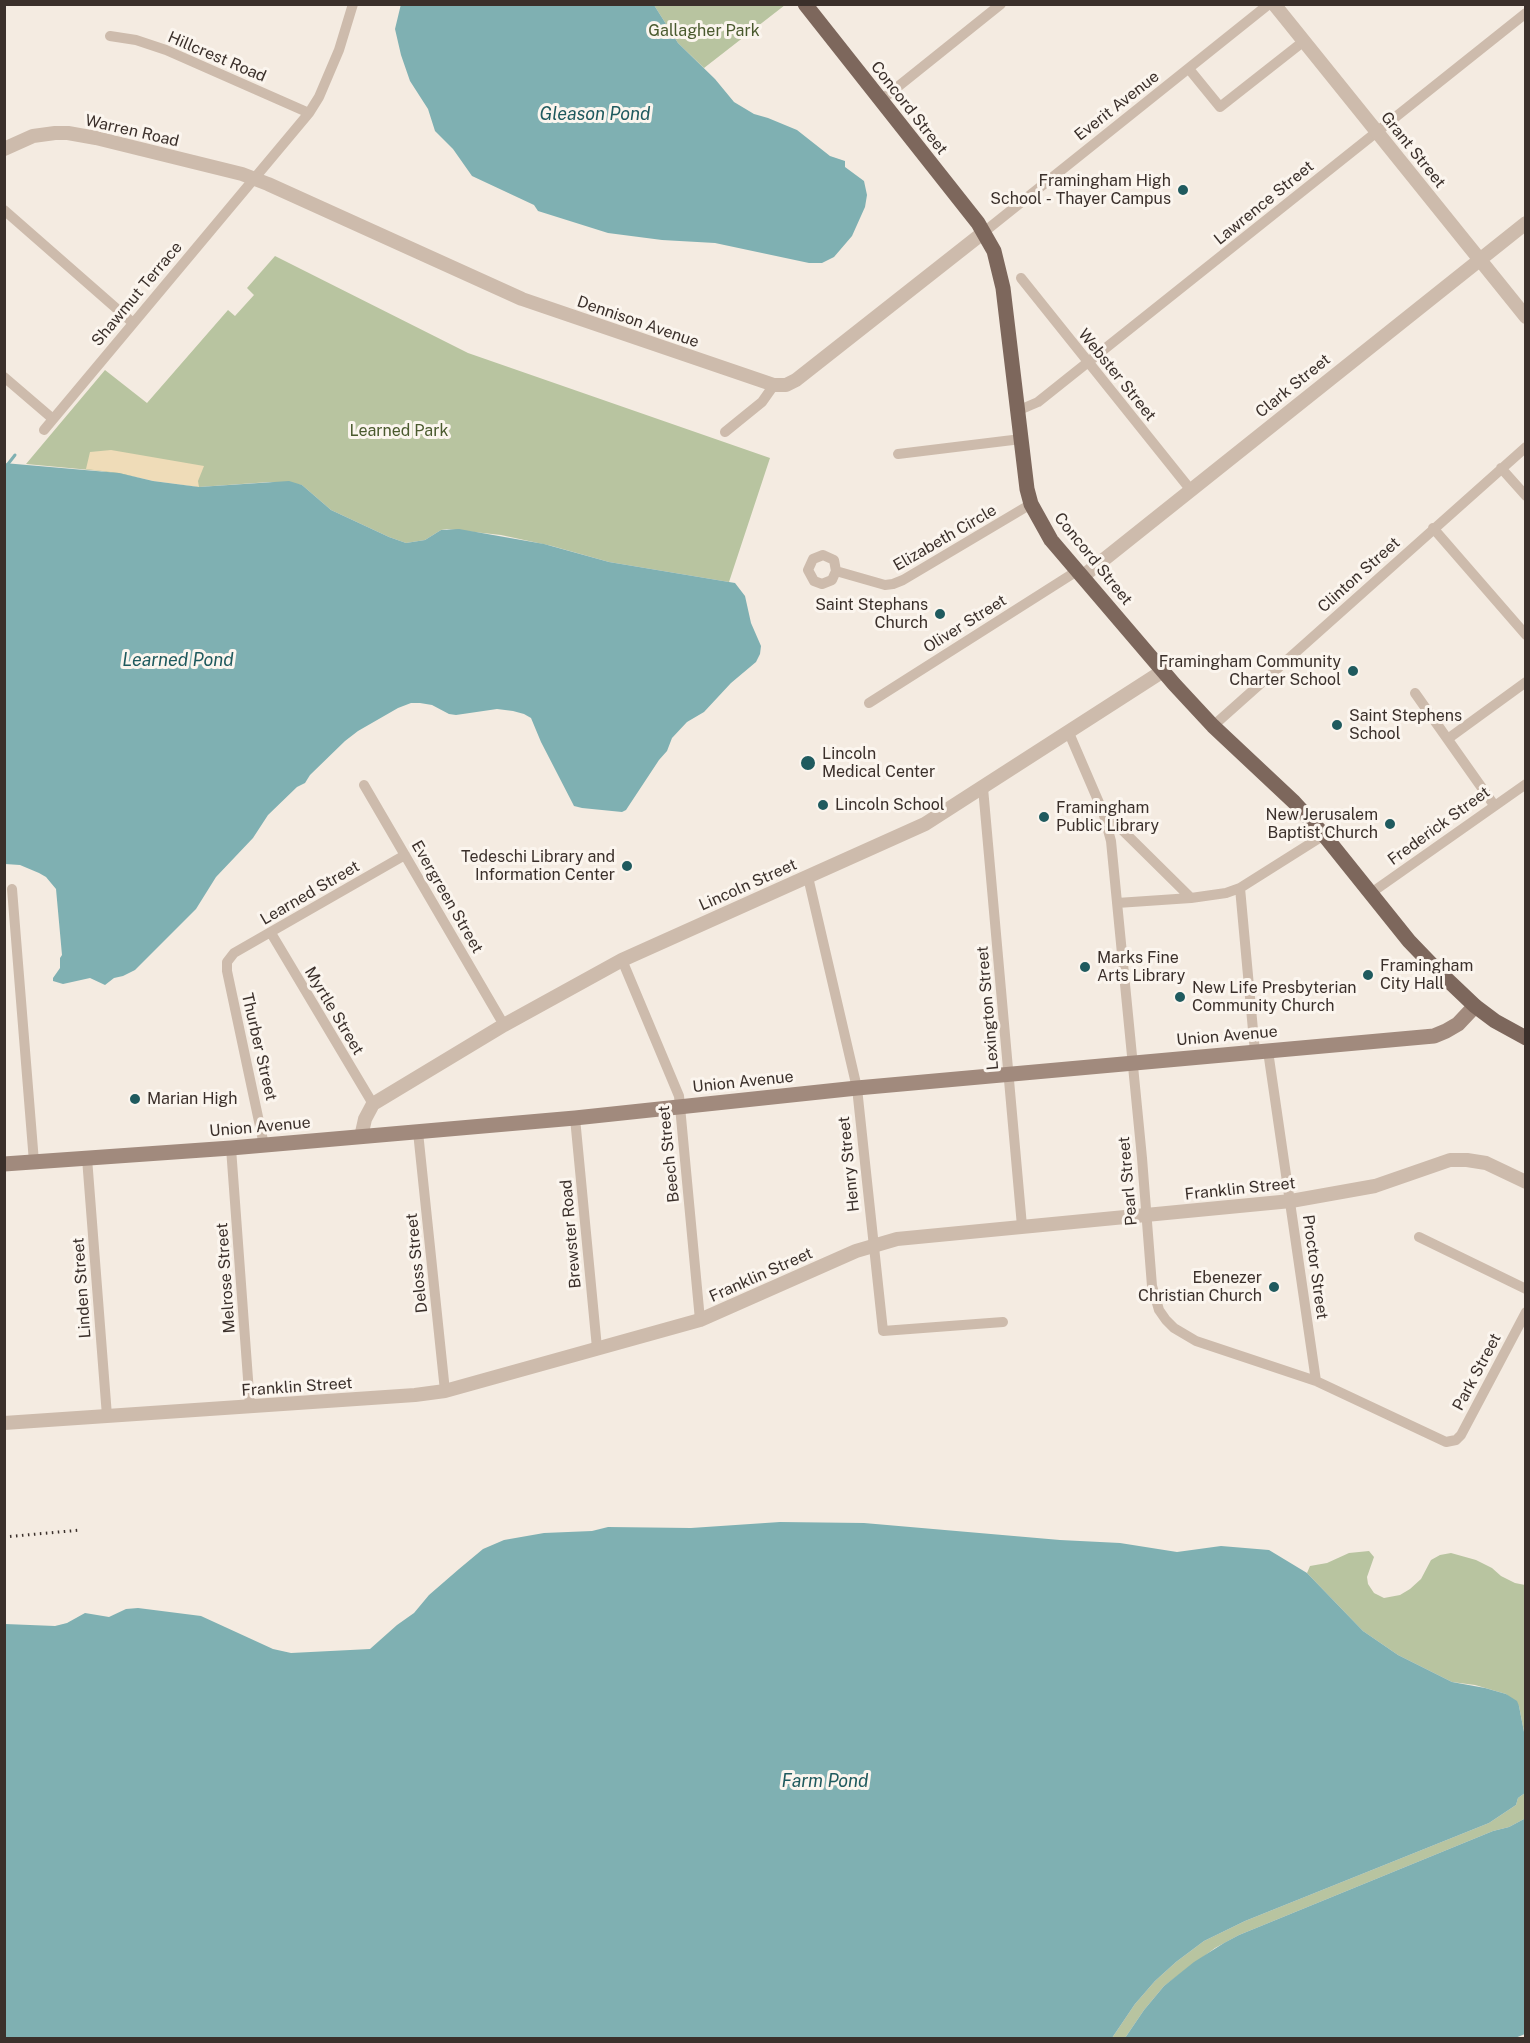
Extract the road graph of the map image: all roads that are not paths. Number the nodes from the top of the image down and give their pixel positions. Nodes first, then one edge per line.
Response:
1 (353, 4) edge
2 (805, 4) edge
3 (1001, 4) edge
4 (1269, 4) edge
5 (1274, 4) edge
6 (1526, 13) edge
7 (110, 36) dead end
8 (1304, 41) junction
9 (1189, 69) junction
10 (880, 100) junction
11 (309, 113) junction
12 (1377, 132) junction
13 (4, 149) edge
14 (253, 178) junction
15 (4, 210) edge
16 (1526, 223) edge
17 (984, 232) junction
18 (1479, 259) junction
19 (1021, 278) dead end
20 (1526, 317) edge
21 (133, 323) junction
22 (1087, 363) junction
23 (4, 377) edge
24 (774, 385) junction
25 (1017, 411) junction
26 (52, 419) junction
27 (44, 430) dead end
28 (724, 432) dead end
29 (1021, 439) junction
30 (1526, 447) edge
31 (898, 454) dead end
32 (1501, 468) junction
33 (1190, 489) junction
34 (1526, 496) edge
35 (1031, 504) junction
36 (1433, 528) junction
37 (837, 571) dead end
38 (1079, 574) junction
39 (1526, 635) edge
40 (1163, 671) junction
41 (1526, 682) edge
42 (1415, 693) dead end
43 (869, 703) dead end
44 (1213, 726) junction
45 (1069, 733) junction
46 (1449, 738) junction
47 (1526, 784) edge
48 (364, 785) dead end
49 (984, 788) junction
50 (1494, 805) junction
51 (1103, 812) junction
52 (1324, 835) junction
53 (405, 855) junction
54 (808, 877) junction
55 (1240, 888) junction
56 (12, 889) dead end
57 (1371, 893) junction
58 (1191, 898) junction
59 (1117, 903) junction
60 (271, 933) junction
61 (231, 957) joint
62 (622, 960) junction
63 (1475, 1006) junction
64 (504, 1025) junction
65 (1526, 1038) edge
66 (1261, 1051) junction
67 (1132, 1064) junction
68 (1009, 1075) junction
69 (857, 1088) junction
70 (372, 1104) junction
71 (681, 1106) junction
72 (575, 1118) junction
73 (418, 1131) junction
74 (361, 1137) junction
75 (264, 1145) junction
76 (231, 1148) junction
77 (87, 1158) junction
78 (34, 1162) junction
79 (4, 1164) edge
80 (1526, 1182) edge
81 (1291, 1201) junction
82 (1146, 1215) junction
83 (1022, 1226) junction
84 (1419, 1237) dead end
85 (873, 1245) junction
86 (1526, 1288) edge
87 (1526, 1312) edge
88 (700, 1320) junction
89 (1003, 1322) dead end
90 (597, 1348) junction
91 (1316, 1380) junction
92 (445, 1391) junction
93 (250, 1406) junction
94 (107, 1416) junction
95 (4, 1424) edge
96 (1451, 1441) joint

1 - 11 street, Shawmut Terrace
2 - 10 main road, Concord Street
3 - 10 street
4 - 9 street, Everit Avenue
5 - 8 street, Grant Street
6 - 12 street, Lawrence Street
7 - 11 street, Hillcrest Road
8 - 9 street
8 - 12 street, Grant Street
9 - 17 street, Everit Avenue
10 - 17 main road, Concord Street
11 - 14 street, Shawmut Terrace
12 - 18 street, Grant Street
12 - 22 street, Lawrence Street
13 - 14 street, Warren Road
14 - 21 street, Shawmut Terrace
14 - 24 street, Dennison Avenue
15 - 21 street
16 - 18 street, Clark Street
17 - 24 street
17 - 25 main road, Concord Street
18 - 20 street, Grant Street
18 - 33 street, Clark Street
19 - 22 street, Webster Street
21 - 26 street, Shawmut Terrace
22 - 25 street, Lawrence Street
22 - 33 street, Webster Street
23 - 26 street
24 - 28 street
25 - 29 main road, Concord Street
26 - 27 street, Shawmut Terrace
29 - 31 street
29 - 35 main road, Concord Street
30 - 32 street, Clinton Street
32 - 34 street
32 - 36 street, Clinton Street
33 - 38 street, Clark Street
35 - 37 street, Elizabeth Circle
35 - 38 main road, Concord Street
36 - 39 street
36 - 44 street, Clinton Street
38 - 40 main road, Concord Street
38 - 43 street, Oliver Street
40 - 44 main road, Concord Street
40 - 45 street, Lincoln Street
41 - 46 street
42 - 46 street
44 - 52 main road, Concord Street
45 - 49 street, Lincoln Street
45 - 51 street, Pearl Street
46 - 50 street
47 - 50 street, Frederick Street
48 - 53 street, Evergreen Street
49 - 54 street, Lincoln Street
49 - 68 street, Lexington Street
50 - 57 street, Frederick Street
51 - 58 street
51 - 59 street, Pearl Street
52 - 55 street
52 - 57 main road, Concord Street
53 - 60 street, Learned Street
53 - 64 street, Evergreen Street
54 - 62 street, Lincoln Street
54 - 69 street, Henry Street
55 - 58 street
55 - 66 street, Proctor Street
56 - 78 street
57 - 63 main road, Concord Street
58 - 59 street
59 - 67 street, Pearl Street
60 - 61 street, Learned Street
60 - 70 street, Myrtle Street
61 - 75 street, Thurber Street
62 - 64 street, Lincoln Street
62 - 71 street, Beech Street
63 - 65 main road, Concord Street
63 - 66 main road, Union Avenue
64 - 70 street, Lincoln Street
66 - 67 main road, Union Avenue
66 - 81 street, Proctor Street
67 - 68 main road, Union Avenue
67 - 82 street, Pearl Street
68 - 69 main road, Union Avenue
68 - 83 street, Lexington Street
69 - 71 main road, Union Avenue
69 - 85 street, Henry Street
70 - 74 street
71 - 72 main road, Union Avenue
71 - 88 street, Beech Street
72 - 73 main road, Union Avenue
72 - 90 street, Brewster Road
73 - 74 main road, Union Avenue
73 - 92 street, Deloss Street
74 - 75 main road, Union Avenue
75 - 76 main road, Union Avenue
76 - 77 main road, Union Avenue
76 - 93 street, Melrose Street
77 - 78 main road, Union Avenue
77 - 94 street, Linden Street
78 - 79 main road, Union Avenue
80 - 81 street, Franklin Street
81 - 82 street, Franklin Street
81 - 91 street, Proctor Street
82 - 83 street, Franklin Street
82 - 91 street, Pearl Street
83 - 85 street, Franklin Street
84 - 86 street
85 - 88 street, Franklin Street
85 - 89 street, Henry Street
87 - 96 street, Park Street
88 - 90 street, Franklin Street
90 - 92 street, Franklin Street
91 - 96 street, Pearl Street
92 - 93 street, Franklin Street
93 - 94 street, Franklin Street
94 - 95 street, Franklin Street

